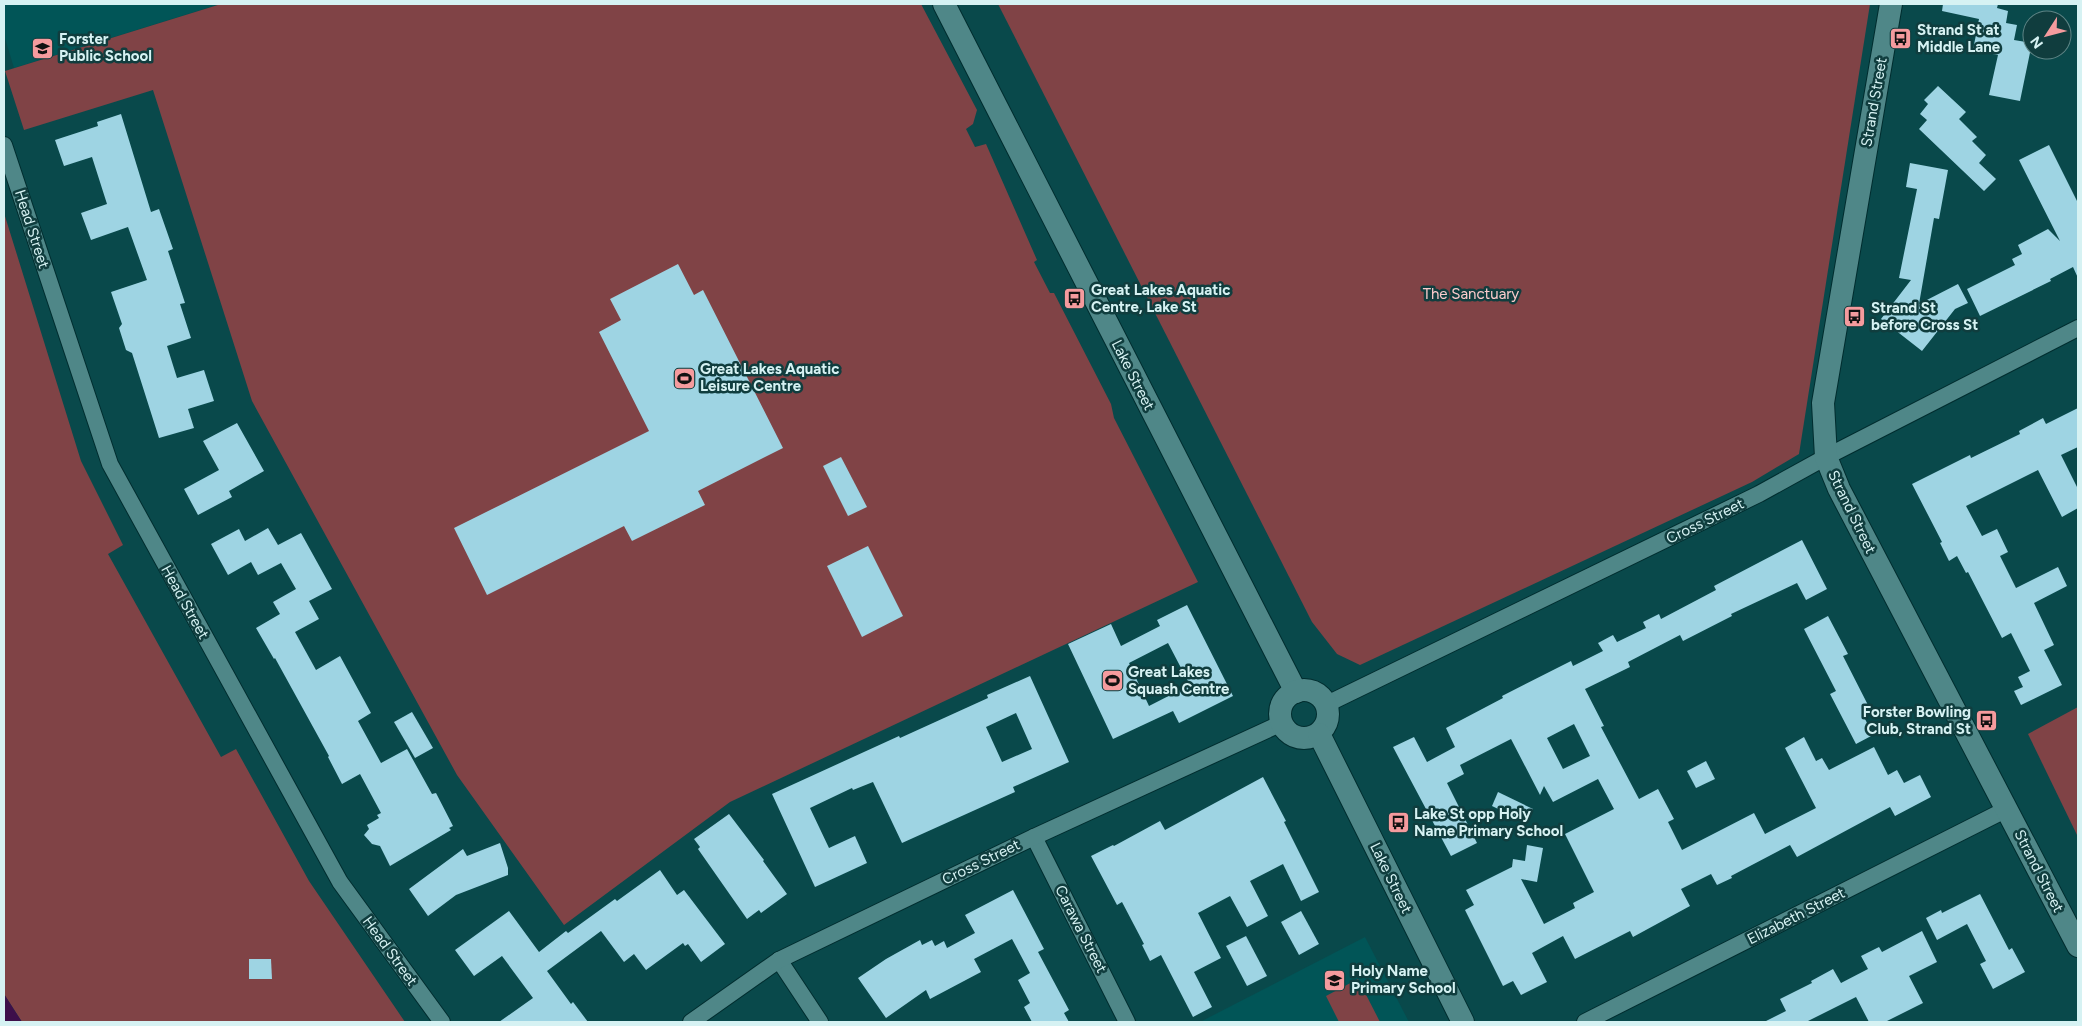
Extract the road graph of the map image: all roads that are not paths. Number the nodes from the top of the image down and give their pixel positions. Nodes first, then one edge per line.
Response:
1 (944, 4) edge
2 (1891, 4) edge
3 (4, 145) edge
4 (2078, 328) edge
5 (1826, 457) junction
6 (1296, 692) junction
7 (1326, 704) junction
8 (1282, 723) junction
9 (1319, 734) junction
10 (2006, 809) junction
11 (1034, 836) junction
12 (2078, 946) edge
13 (779, 960) junction
14 (442, 1022) edge
15 (691, 1022) edge
16 (820, 1022) edge
17 (1127, 1022) edge
18 (1463, 1022) edge
19 (1585, 1022) edge

1 - 6 street, Lake Street
2 - 5 street, Strand Street
3 - 14 street, Head Street
4 - 5 street, Cross Street
5 - 7 street, Cross Street
5 - 10 street, Strand Street
6 - 7 street
6 - 8 street
7 - 9 street
8 - 9 street
8 - 11 street, Cross Street
9 - 18 street, Lake Street
10 - 12 street, Strand Street
10 - 19 street, Elizabeth Street
11 - 13 street, Cross Street
11 - 17 street, Carawa Street
13 - 15 street, Cross Street
13 - 16 street

